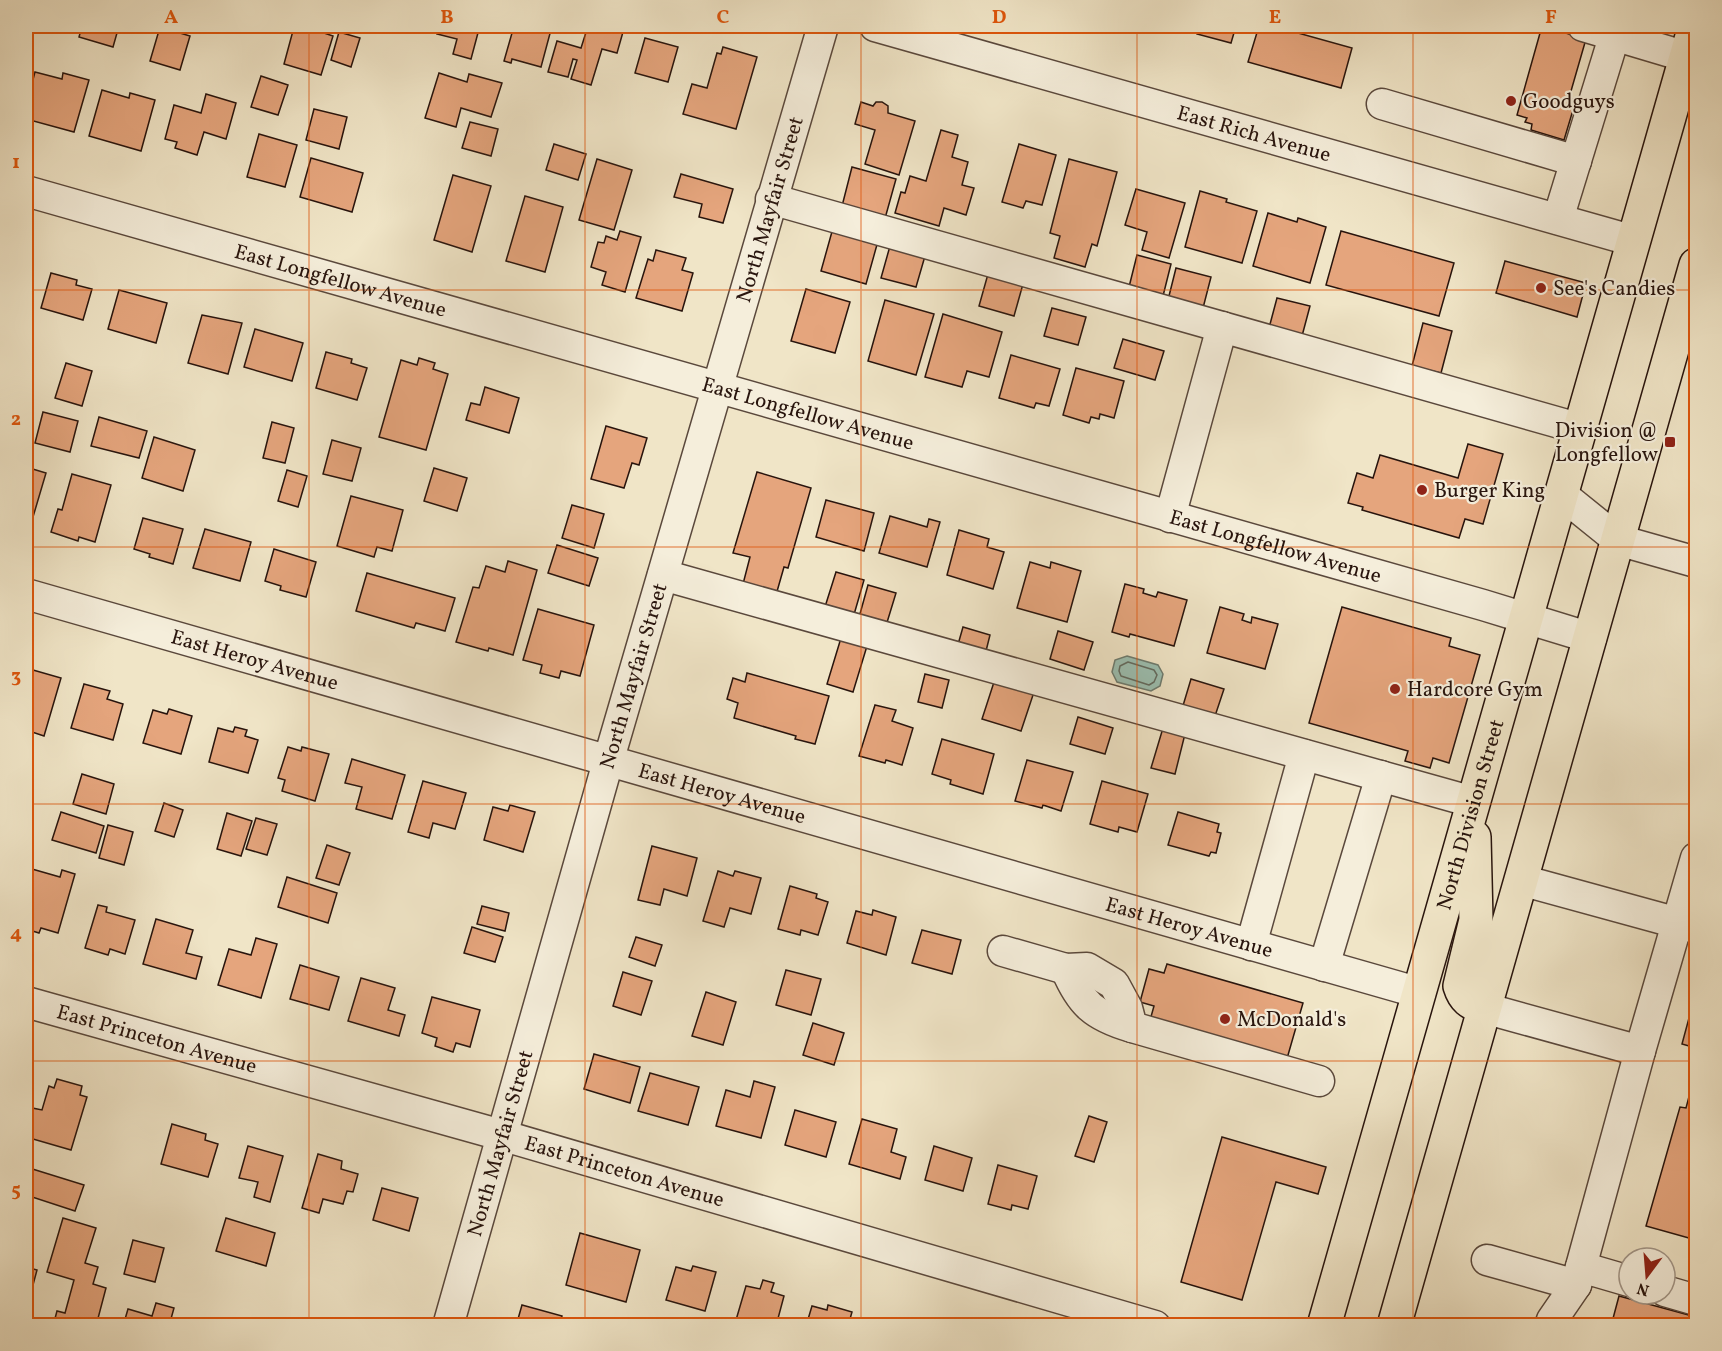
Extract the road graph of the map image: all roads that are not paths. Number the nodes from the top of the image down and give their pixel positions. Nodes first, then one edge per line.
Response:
1 (823, 26) edge
2 (874, 26) edge
3 (1583, 26) edge
4 (1693, 38) edge
5 (1610, 50) dead end
6 (1382, 104) dead end
7 (1576, 160) junction
8 (26, 191) edge
9 (771, 199) junction
10 (1558, 219) junction
11 (1634, 241) junction
12 (1696, 265) edge
13 (1222, 327) junction
14 (716, 389) junction
15 (1581, 429) junction
16 (1561, 494) junction
17 (1170, 517) junction
18 (1618, 540) junction
19 (1696, 562) edge
20 (663, 574) junction
21 (26, 594) edge
22 (1526, 618) junction
23 (1591, 638) junction
24 (1304, 754) junction
25 (608, 762) junction
26 (1381, 776) junction
27 (1473, 802) junction
28 (1696, 858) edge
29 (1521, 880) junction
30 (1692, 890) edge
31 (1687, 925) edge
32 (1251, 945) junction
33 (1002, 951) dead end
34 (1324, 966) junction
35 (1419, 993) junction
36 (26, 1002) edge
37 (1484, 1008) junction
38 (1640, 1051) junction
39 (1319, 1081) dead end
40 (501, 1135) junction
41 (1487, 1260) dead end
42 (1578, 1276) junction
43 (1617, 1280) edge
44 (1677, 1294) edge
45 (1696, 1300) edge
46 (448, 1326) edge
47 (1155, 1326) edge
48 (1324, 1326) edge
49 (1394, 1326) edge
50 (1550, 1326) edge

1 - 9 street, North Mayfair Street
2 - 10 street, East Rich Avenue
3 - 4 street
4 - 11 main road, North Division Street
5 - 7 street
6 - 7 street
7 - 10 street
8 - 14 street, East Longfellow Avenue
9 - 13 street
9 - 14 street, North Mayfair Street
10 - 11 street, East Rich Avenue
11 - 15 main road, North Division Street
12 - 18 main road
13 - 15 street
13 - 17 street
14 - 17 street, East Longfellow Avenue
14 - 20 street, North Mayfair Street
15 - 16 main road, North Division Street
16 - 18 street
16 - 22 main road, North Division Street
17 - 22 street, East Longfellow Avenue
18 - 19 street
18 - 23 main road
20 - 24 street
20 - 25 street, North Mayfair Street
21 - 25 street, East Heroy Avenue
22 - 23 street, East Longfellow Avenue
22 - 27 main road, North Division Street
23 - 29 main road
24 - 26 street
24 - 32 street
25 - 32 street, East Heroy Avenue
25 - 40 street, North Mayfair Street
26 - 27 street
26 - 34 street
27 - 35 main road, North Division Street
27 - 37 main road
28 - 30 street
29 - 31 street
29 - 37 main road
30 - 31 street
31 - 38 street
32 - 34 street, East Heroy Avenue
33 - 39 street
34 - 35 street, East Heroy Avenue
35 - 48 main road, North Division Street
36 - 40 street, East Princeton Avenue
37 - 38 street
37 - 49 main road
38 - 42 street
40 - 46 street, North Mayfair Street
40 - 47 street, East Princeton Avenue
41 - 42 street
42 - 43 street
42 - 50 street
44 - 45 street

